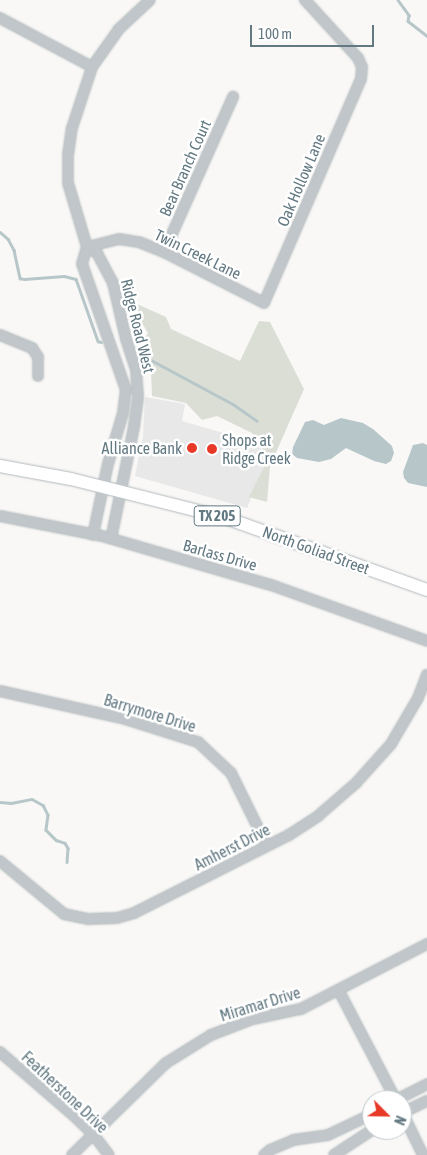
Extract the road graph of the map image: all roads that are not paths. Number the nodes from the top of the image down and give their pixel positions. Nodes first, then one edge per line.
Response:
1 (150, 0) edge
2 (305, 0) edge
3 (0, 18) edge
4 (92, 67) junction
5 (233, 97) dead end
6 (87, 247) junction
7 (164, 252) junction
8 (264, 304) joint
9 (0, 335) edge
10 (38, 376) dead end
11 (123, 413) junction
12 (136, 414) junction
13 (0, 466) edge
14 (103, 487) junction
15 (121, 492) junction
16 (0, 516) edge
17 (93, 535) junction
18 (110, 539) junction
19 (427, 590) edge
20 (427, 641) edge
21 (427, 675) edge
22 (0, 691) edge
23 (267, 846) junction
24 (0, 861) edge
25 (427, 944) edge
26 (339, 991) junction
27 (0, 1052) edge
28 (427, 1084) edge
29 (391, 1090) edge
30 (412, 1092) edge
31 (427, 1100) edge
32 (412, 1108) edge
33 (362, 1119) edge
34 (412, 1133) edge
35 (93, 1134) junction
36 (362, 1137) edge
37 (72, 1155) edge
38 (109, 1155) edge
39 (264, 1155) edge
40 (334, 1155) edge
41 (423, 1155) edge

1 - 4 street, Ridge Road West
2 - 8 street, Oak Hollow Lane
3 - 4 street
4 - 6 street, Ridge Road West
5 - 7 street, Bear Branch Court
6 - 7 street, Twin Creek Lane
6 - 11 street, Ridge Road West
6 - 12 street, Ridge Road West
7 - 8 street, Twin Creek Lane
9 - 10 street
11 - 12 street
11 - 14 street, Ridge Road West
12 - 15 street, Ridge Road West
13 - 14 main road, North Goliad Street / TX 205
14 - 15 main road, North Goliad Street / TX 205
14 - 17 street, Ridge Road West
15 - 18 street, Ridge Road West
15 - 19 main road, North Goliad Street / TX 205
16 - 17 street, Barlass Drive
17 - 18 street, Barlass Drive
18 - 20 street, Barlass Drive
21 - 23 street, Amherst Drive
22 - 23 street, Barrymore Drive
23 - 24 street, Amherst Drive
25 - 26 street, Miramar Drive
26 - 29 street
26 - 35 street, Miramar Drive
27 - 35 street, Featherstone Drive
28 - 30 street
31 - 32 street
33 - 39 street
34 - 41 street
35 - 37 street, Miramar Drive
35 - 38 street, Featherstone Drive
36 - 40 street

